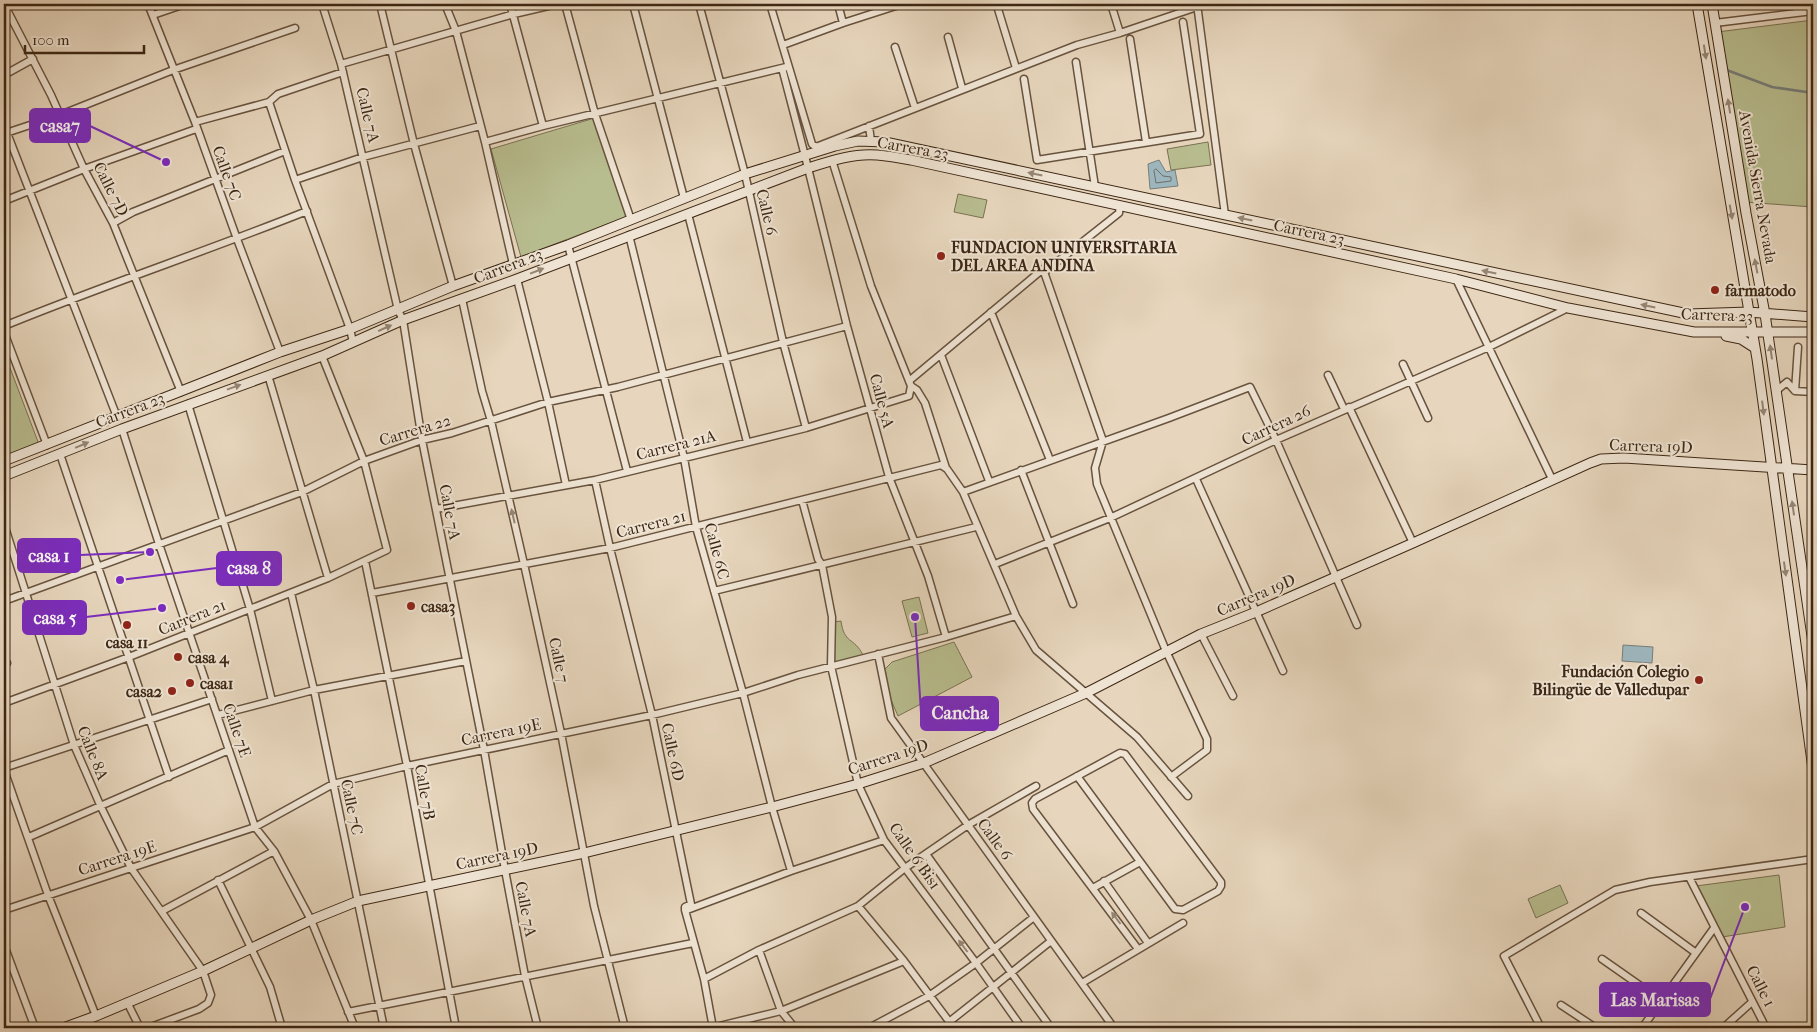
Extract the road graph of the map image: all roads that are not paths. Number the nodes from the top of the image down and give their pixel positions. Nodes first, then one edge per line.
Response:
1 (4, 4) edge
2 (148, 4) edge
3 (185, 4) edge
4 (322, 4) edge
5 (380, 4) edge
6 (445, 4) edge
7 (510, 4) edge
8 (557, 4) edge
9 (565, 4) edge
10 (633, 4) edge
11 (699, 4) edge
12 (770, 4) edge
13 (838, 4) edge
14 (902, 4) edge
15 (1111, 4) edge
16 (1697, 4) edge
17 (1712, 4) edge
18 (891, 5) edge
19 (1197, 5) edge
20 (998, 9) dead end
21 (1813, 10) edge
22 (153, 14) junction
23 (514, 14) junction
24 (843, 22) junction
25 (1183, 22) dead end
26 (1715, 23) junction
27 (295, 28) dead end
28 (456, 31) junction
29 (1120, 33) junction
30 (948, 37) dead end
31 (1130, 39) dead end
32 (783, 45) junction
33 (895, 47) dead end
34 (390, 49) junction
35 (33, 59) junction
36 (1076, 62) dead end
37 (341, 64) junction
38 (789, 66) junction
39 (782, 68) junction
40 (1016, 68) junction
41 (174, 70) junction
42 (343, 72) junction
43 (4, 75) edge
44 (1024, 79) dead end
45 (720, 83) junction
46 (962, 88) junction
47 (659, 98) junction
48 (269, 102) junction
49 (915, 108) junction
50 (595, 114) junction
51 (60, 115) junction
52 (4, 125) edge
53 (196, 126) junction
54 (480, 126) junction
55 (543, 126) junction
56 (869, 126) junction
57 (6, 133) junction
58 (485, 142) junction
59 (871, 142) junction
60 (1146, 142) junction
61 (414, 144) junction
62 (285, 151) junction
63 (1090, 151) junction
64 (805, 156) junction
65 (363, 157) junction
66 (832, 160) junction
67 (808, 168) junction
68 (84, 169) junction
69 (745, 174) junction
70 (215, 178) junction
71 (1058, 179) junction
72 (295, 180) junction
73 (1095, 187) junction
74 (30, 191) junction
75 (748, 191) junction
76 (1055, 192) junction
77 (684, 198) junction
78 (4, 201) edge
79 (1120, 206) junction
80 (307, 211) junction
81 (688, 214) junction
82 (1225, 215) junction
83 (631, 220) junction
84 (113, 223) junction
85 (629, 235) junction
86 (237, 239) junction
87 (568, 245) junction
88 (571, 258) junction
89 (513, 264) junction
90 (1042, 269) junction
91 (135, 276) junction
92 (517, 279) junction
93 (1456, 279) junction
94 (454, 286) junction
95 (70, 299) junction
96 (462, 299) junction
97 (1568, 308) junction
98 (398, 310) junction
99 (991, 312) junction
100 (1748, 312) junction
101 (1765, 314) junction
102 (1813, 317) edge
103 (403, 320) junction
104 (4, 326) edge
105 (847, 326) junction
106 (350, 329) junction
107 (4, 332) edge
108 (1694, 332) junction
109 (1752, 332) junction
110 (1768, 332) junction
111 (1813, 332) edge
112 (353, 342) junction
113 (783, 342) junction
114 (1489, 347) junction
115 (1798, 347) dead end
116 (1755, 348) junction
117 (280, 352) junction
118 (941, 355) junction
119 (322, 356) junction
120 (724, 358) junction
121 (1403, 364) dead end
122 (664, 374) junction
123 (268, 375) junction
124 (1328, 375) dead end
125 (1412, 380) junction
126 (910, 383) junction
127 (606, 390) junction
128 (1776, 391) junction
129 (1796, 391) junction
130 (181, 392) junction
131 (1813, 392) edge
132 (548, 402) junction
133 (188, 404) junction
134 (1346, 408) junction
135 (869, 410) junction
136 (117, 418) junction
137 (1428, 418) dead end
138 (491, 420) junction
139 (806, 428) junction
140 (122, 429) junction
141 (422, 440) junction
142 (1276, 440) junction
143 (1103, 441) junction
144 (747, 442) junction
145 (47, 445) junction
146 (60, 454) junction
147 (684, 458) junction
148 (364, 460) junction
149 (1050, 460) junction
150 (4, 461) edge
151 (1771, 467) junction
152 (1788, 468) junction
153 (947, 469) junction
154 (1021, 470) junction
155 (1813, 470) edge
156 (627, 471) junction
157 (4, 476) edge
158 (889, 477) junction
159 (1196, 479) junction
160 (1552, 479) junction
161 (595, 480) junction
162 (989, 481) junction
163 (566, 484) junction
164 (302, 492) junction
165 (962, 492) junction
166 (508, 496) junction
167 (802, 500) junction
168 (436, 509) junction
169 (1110, 518) junction
170 (224, 521) junction
171 (4, 524) edge
172 (696, 526) junction
173 (976, 527) junction
174 (1049, 542) junction
175 (914, 543) junction
176 (1413, 543) junction
177 (159, 544) junction
178 (610, 548) junction
179 (366, 561) junction
180 (524, 564) junction
181 (995, 564) junction
182 (822, 566) junction
183 (97, 567) junction
184 (1336, 576) junction
185 (328, 578) junction
186 (450, 580) junction
187 (714, 591) junction
188 (25, 593) junction
189 (291, 593) junction
190 (372, 593) junction
191 (4, 601) edge
192 (1074, 604) dead end
193 (250, 609) junction
194 (1256, 612) junction
195 (1016, 616) junction
196 (1357, 625) dead end
197 (190, 632) junction
198 (1201, 634) junction
199 (946, 637) junction
200 (1813, 642) edge
201 (1166, 651) junction
202 (878, 654) junction
203 (129, 657) junction
204 (466, 661) junction
205 (831, 666) junction
206 (1283, 671) dead end
207 (389, 676) junction
208 (55, 685) junction
209 (314, 690) junction
210 (743, 693) junction
211 (1086, 693) junction
212 (1233, 696) dead end
213 (212, 699) junction
214 (272, 701) junction
215 (4, 704) edge
216 (218, 715) junction
217 (652, 715) junction
218 (150, 720) junction
219 (561, 733) junction
220 (74, 745) junction
221 (229, 750) junction
222 (484, 750) junction
223 (924, 763) junction
224 (407, 766) junction
225 (4, 769) edge
226 (1813, 769) edge
227 (1077, 776) junction
228 (1171, 776) junction
229 (169, 777) junction
230 (333, 784) junction
231 (858, 784) junction
232 (1036, 786) dead end
233 (1188, 796) dead end
234 (101, 807) junction
235 (772, 807) junction
236 (968, 825) junction
237 (255, 827) junction
238 (676, 830) junction
239 (29, 837) junction
240 (884, 840) junction
241 (274, 851) junction
242 (584, 853) junction
243 (926, 854) junction
244 (1813, 859) edge
245 (1140, 862) junction
246 (131, 868) junction
247 (905, 868) junction
248 (505, 870) junction
249 (792, 871) junction
250 (1689, 877) junction
251 (218, 880) junction
252 (1104, 881) junction
253 (428, 887) junction
254 (1093, 888) junction
255 (48, 895) junction
256 (358, 901) junction
257 (858, 906) junction
258 (4, 910) edge
259 (686, 910) junction
260 (162, 911) junction
261 (1641, 913) dead end
262 (1034, 917) junction
263 (311, 920) junction
264 (1183, 923) dead end
265 (1714, 928) junction
266 (1052, 941) junction
267 (693, 943) junction
268 (1148, 943) junction
269 (4, 945) edge
270 (251, 948) junction
271 (995, 948) junction
272 (1138, 948) junction
273 (759, 950) junction
274 (1696, 953) junction
275 (1602, 959) dead end
276 (608, 960) junction
277 (904, 961) junction
278 (976, 963) junction
279 (203, 971) junction
280 (1011, 972) junction
281 (525, 976) junction
282 (704, 979) junction
283 (1082, 983) junction
284 (992, 987) junction
285 (449, 992) junction
286 (929, 996) junction
287 (1662, 1001) junction
288 (127, 1002) junction
289 (1752, 1002) junction
290 (379, 1005) junction
291 (1561, 1005) dead end
292 (781, 1011) junction
293 (348, 1012) junction
294 (96, 1016) junction
295 (949, 1022) junction
296 (35, 1028) edge
297 (62, 1028) edge
298 (140, 1028) edge
299 (148, 1028) edge
300 (282, 1028) edge
301 (355, 1028) edge
302 (384, 1028) edge
303 (456, 1028) edge
304 (538, 1028) edge
305 (625, 1028) edge
306 (712, 1028) edge
307 (794, 1028) edge
308 (869, 1028) edge
309 (954, 1028) edge
310 (1022, 1028) edge
311 (1051, 1028) edge
312 (1114, 1028) edge
313 (1541, 1028) edge
314 (1596, 1028) edge
315 (1642, 1028) edge
316 (1723, 1028) edge
317 (1766, 1028) edge

1 - 35 street, Calle 7D
2 - 22 street, Calle 7C
3 - 22 street
4 - 37 street, Calle 7A
5 - 34 street
6 - 28 street
7 - 23 street
8 - 23 street
9 - 50 street
10 - 47 street
11 - 45 street, Calle 6
12 - 32 street
13 - 24 street
14 - 18 street
15 - 29 street
16 -> 100 main road, Avenida Sierra Nevada
17 - 26 main road, Avenida Sierra Nevada
18 - 24 street
19 - 29 street
19 - 82 street
20 - 40 street
21 - 26 street
22 - 41 street, Calle 7C
23 - 28 street
23 - 55 street
24 - 32 street
25 - 60 street
101 -> 26 main road, Avenida Sierra Nevada
27 - 41 street
28 - 34 street
28 - 54 street
29 - 40 street
30 - 46 street
31 - 60 street
32 - 38 street
33 - 49 street
34 - 37 street
34 - 61 street
35 - 43 street
35 - 51 street, Calle 7D
36 - 63 street
37 - 42 street, Calle 7A
38 - 39 street
38 - 56 street
39 - 45 street
39 - 64 street, Calle 5A
40 - 46 street
41 - 51 street
41 - 53 street, Calle 7C
42 - 48 street
42 - 65 street, Calle 7A
44 - 63 street
45 - 47 street
45 - 69 street, Calle 6
46 - 49 street
47 - 50 street
47 - 77 street
48 - 53 street
48 - 62 street
49 - 56 street
50 - 55 street
50 - 83 street
51 - 57 street
51 - 68 street, Calle 7D
52 - 57 street
53 - 68 street
53 - 70 street, Calle 7C
54 - 58 street
54 - 61 street
55 - 58 street
56 - 59 street
57 - 74 street
58 - 89 street
59 - 64 main road, Carrera 23
71 -> 59 main road, Carrera 23
60 - 63 street
61 - 65 street
61 - 94 street
62 - 70 street
62 - 72 street
63 - 73 street
64 - 67 street, Calle 5A
64 - 69 main road, Carrera 23
65 - 72 street
65 - 98 street, Calle 7A
66 - 67 main road, Carrera 23
66 - 76 main road, Carrera 23
66 - 126 street
67 - 75 main road, Carrera 23
67 - 105 street, Calle 5A
68 - 74 street
68 - 84 street, Calle 7D
69 - 75 street, Calle 6
69 - 77 main road, Carrera 23
70 - 84 street
70 - 86 street, Calle 7C
71 - 73 main road, Carrera 23
71 - 76 main road
72 - 80 street
73 - 82 main road, Carrera 23
74 - 78 street
74 - 95 street
75 - 81 main road, Carrera 23
75 - 113 street, Calle 6
76 - 79 main road, Carrera 23
77 - 83 main road, Carrera 23
79 - 90 street, Carrera 21A
79 - 93 main road, Carrera 23
80 - 86 street
80 - 106 street
81 - 85 main road, Carrera 23
81 - 120 street
100 -> 82 main road, Carrera 23
83 - 87 main road, Carrera 23
84 - 91 street, Calle 7D
85 - 88 main road, Carrera 23
85 - 122 street, Calle 6C
86 - 91 street
86 - 117 street, Calle 7C
87 - 88 street
87 - 89 main road, Carrera 23
92 -> 88 main road, Carrera 23
88 - 127 street
89 - 94 main road, Carrera 23
90 - 99 street, Carrera 21A
90 - 143 street
91 - 95 street
91 - 130 street, Calle 7D
92 - 96 main road, Carrera 23
92 - 132 street
93 - 97 main road, Carrera 23
93 - 114 street
94 - 98 main road, Carrera 23
95 - 104 street
95 - 136 street
96 - 103 main road, Carrera 23
96 - 138 street, Calle 7
97 - 108 main road, Carrera 23
97 - 114 street, Carrera 26
98 - 103 street, Calle 7A
98 - 106 main road, Carrera 23
99 - 118 street, Carrera 21A
99 - 149 street
100 - 101 main road, Carrera 23
100 - 109 main road
101 - 102 main road, Carrera 23
101 - 110 main road, Avenida Sierra Nevada
112 -> 103 main road, Carrera 23
103 - 141 street, Calle 7A
105 - 113 street, Carrera 22
105 - 135 street, Calle 5A
106 - 112 street
106 - 117 main road, Carrera 23
107 - 145 street
108 - 109 main road, Carrera 23
108 - 116 main road
109 - 110 main road, Carrera 23
109 - 116 main road
110 - 111 main road, Carrera 23
128 -> 110 main road, Avenida Sierra Nevada
112 - 119 main road, Carrera 23
113 - 120 street, Carrera 22
113 - 139 street, Calle 6
114 - 125 street, Carrera 26
114 - 160 street
115 - 129 street
116 -> 151 main road
117 - 130 main road, Carrera 23
118 - 126 street, Carrera 21A
118 - 162 street
119 - 123 main road, Carrera 23
119 - 148 street
120 - 122 street, Carrera 22
120 - 144 street
121 - 125 street
122 - 127 street, Carrera 22
122 - 147 street, Calle 6C
133 -> 123 main road, Carrera 23
123 - 164 street
124 - 134 street
125 - 134 street, Carrera 26
125 - 137 street
126 - 135 street, Carrera 21A
126 - 153 street
127 - 132 street, Carrera 22
127 - 156 street
128 - 129 street
128 - 152 main road, Avenida Sierra Nevada
129 - 131 street
130 - 136 main road, Carrera 23
132 - 138 street, Carrera 22
132 - 163 street
133 - 140 main road, Carrera 23
133 - 170 street
134 - 142 street, Carrera 26
134 - 176 street
135 - 139 street, Carrera 21A
135 - 158 street, Calle 5A
136 - 145 main road, Carrera 23
138 - 141 street, Carrera 22
138 - 166 street, Calle 7
139 - 144 street, Carrera 21A
146 -> 140 main road, Carrera 23
140 - 177 street, Calle 7E
141 - 148 street, Carrera 22
141 - 168 street, Calle 7A
142 - 143 street
142 - 159 street, Carrera 26
142 - 184 street
143 - 149 street
143 - 169 street
144 - 147 street, Carrera 21A
145 - 150 main road, Carrera 23
146 - 157 main road, Carrera 23
146 - 183 street
147 - 156 street, Carrera 21A
147 - 172 street, Calle 6C
148 - 164 street, Carrera 22
148 - 179 street, Carrera 21
149 - 154 street
151 - 152 main road, Carrera 19D
151 - 160 main road, Carrera 19D
151 -> 226 main road
152 - 155 main road
200 -> 152 main road, Avenida Sierra Nevada
153 - 158 street, Carrera 21
153 - 165 street
154 - 162 street
154 - 174 street
156 - 161 street, Carrera 21A
158 - 167 street, Carrera 21
158 - 175 street, Calle 5A
159 - 169 street, Carrera 26
159 - 194 street
160 - 176 main road, Carrera 19D
161 - 163 street, Carrera 21A
161 - 178 street, Calle 6D
162 - 165 street
163 - 166 street, Carrera 21A
164 - 170 street, Carrera 22
164 - 185 street
165 - 173 street
166 - 168 street, Carrera 21A
180 -> 166 street, Calle 7
167 - 172 street, Carrera 21
167 - 182 street, Calle 6 Bis1
168 - 186 street, Calle 7A
169 - 174 street, Carrera 26
169 - 201 street
170 - 177 street, Carrera 22
170 - 193 street
171 - 188 street, Calle 8A
172 - 178 street, Carrera 21
172 - 187 street, Calle 6C
173 - 175 street
173 - 181 street
174 - 181 street, Carrera 26
174 - 192 street
175 - 182 street
175 - 199 street, Calle 5A
176 - 184 main road, Carrera 19D
177 - 183 street, Carrera 22
177 - 197 street, Calle 7E
178 - 180 street, Carrera 21
178 - 217 street, Calle 6D
179 - 185 street, Carrera 21
179 - 190 street, Calle 7B
180 - 186 street, Carrera 21
180 - 219 street, Calle 7
181 - 195 street
182 - 187 street
182 - 205 street, Calle 6 Bis1
183 - 188 street, Carrera 22
183 - 203 street
184 - 194 main road, Carrera 19D
184 - 196 street
185 - 189 street, Carrera 21
186 - 190 street, Carrera 21
186 - 204 street, Calle 7A
187 - 210 street, Calle 6C
188 - 191 street, Carrera 22
188 - 208 street, Calle 8A
189 - 193 street, Carrera 21
189 - 209 street, Calle 7C
190 - 207 street, Calle 7B
193 - 197 street, Carrera 21
193 - 214 street
194 - 198 main road, Carrera 19D
194 - 206 street
195 - 199 street, Carrera 19E
195 - 211 street
197 - 203 street, Carrera 21
197 - 213 street, Calle 7E
198 - 201 main road, Carrera 19D
198 - 212 street
199 - 202 street, Carrera 19E
201 - 211 main road, Carrera 19D
201 - 228 street
202 - 205 street, Carrera 19E
202 - 223 street, Calle 6
203 - 208 street, Carrera 21
203 - 218 street
204 - 207 street
204 - 222 street, Calle 7A
205 - 210 street, Carrera 19E
205 - 231 street, Calle 6 Bis1
207 - 209 street
207 - 224 street, Calle 7B
208 - 215 street, Carrera 21
208 - 220 street, Calle 8A
209 - 214 street
209 - 230 street, Calle 7C
210 - 217 street, Carrera 19E
210 - 235 street, Calle 6C
211 - 223 main road, Carrera 19D
211 - 228 street
213 - 216 street, Calle 7E
213 - 218 street
214 - 216 street
216 - 221 street, Calle 7E
217 - 219 street, Carrera 19E
217 - 238 street, Calle 6D
218 - 220 street
218 - 229 street
219 - 222 street, Carrera 19E
219 - 242 street, Calle 7
220 - 225 street
220 - 234 street, Calle 8A
221 - 229 street
221 - 237 street, Calle 7E
222 - 224 street, Carrera 19E
222 - 248 street, Calle 7A
223 - 231 main road, Carrera 19D
223 - 236 street, Calle 6
224 - 230 street, Carrera 19E
224 - 253 street, Calle 7B
225 - 239 street
227 - 245 street
227 - 245 street
227 - 254 street
228 - 233 street
229 - 234 street
230 - 237 street, Carrera 19E
230 - 256 street, Calle 7C
231 - 235 main road, Carrera 19D
231 - 240 street, Calle 6 Bis1
232 - 236 street
234 - 239 street
234 - 246 street, Calle 8A
235 - 238 main road, Carrera 19D
235 - 249 street, Calle 6C
236 - 243 street
236 - 262 street, Calle 6
237 - 241 street, Calle 7E
237 - 246 street, Carrera 19E
238 - 242 main road, Carrera 19D
238 - 259 street, Calle 6D
239 - 255 street
240 - 247 street, Calle 6 Bis1
240 - 249 street
241 - 251 street
241 - 263 street, Calle 7E
242 - 248 main road, Carrera 19D
242 - 276 street, Calle 7
243 - 247 street
243 - 271 street
244 - 250 street
245 - 252 street
246 - 255 street, Carrera 19E
246 - 260 street, Calle 8A
247 - 257 street
278 -> 247 street, Calle 6 Bis1
248 - 253 main road, Carrera 19D
248 - 281 street, Calle 7A
249 - 259 street
250 - 265 street, Calle 1
250 - 313 street
251 - 260 street
251 - 270 street
252 - 254 street
252 - 268 street
253 - 256 main road, Carrera 19D
253 - 285 street, Calle 7B
272 -> 254 street
255 - 258 street, Carrera 19E
255 - 294 street
256 - 263 main road, Carrera 19D
256 - 290 street, Calle 7C
257 - 273 street
257 - 277 street
259 - 267 street, Calle 6D
260 - 279 street, Calle 8A
261 - 274 street
262 - 266 street, Calle 6
262 - 271 street
263 - 270 main road, Carrera 19D
263 - 293 street, Calle 7E
264 - 268 street
265 - 274 street
265 - 289 street, Calle 1
266 - 280 street
266 - 283 street, Calle 6
267 - 276 street
267 - 282 street, Calle 6D
268 - 272 street
269 - 296 street
270 - 279 main road, Carrera 19D
270 - 300 street
271 - 278 street
271 - 280 street
272 - 283 street
273 - 282 street
273 - 292 street
274 - 287 street
275 - 287 street
276 - 281 street
276 - 305 street, Calle 7
277 - 286 street
277 - 292 street
278 - 284 street, Calle 6 Bis1
278 - 286 street
279 - 288 main road, Carrera 19D
279 - 299 street, Calle 8A
280 - 284 street
280 - 311 street
281 - 285 street
281 - 304 street, Calle 7A
282 - 306 street, Calle 6D
283 - 312 street, Calle 6
284 - 295 street
284 - 310 street, Calle 6 Bis1
285 - 290 street
285 - 303 street, Calle 7B
286 - 295 street
286 - 308 street
287 - 315 street
288 - 294 main road, Carrera 19D
288 - 298 street
289 - 316 street
289 - 317 street, Calle 1
290 - 293 street
290 - 302 street, Calle 7C
291 - 314 street
292 - 306 street
292 - 307 street
293 - 301 street, Calle 7E
294 - 297 main road, Carrera 19D
295 - 309 street

